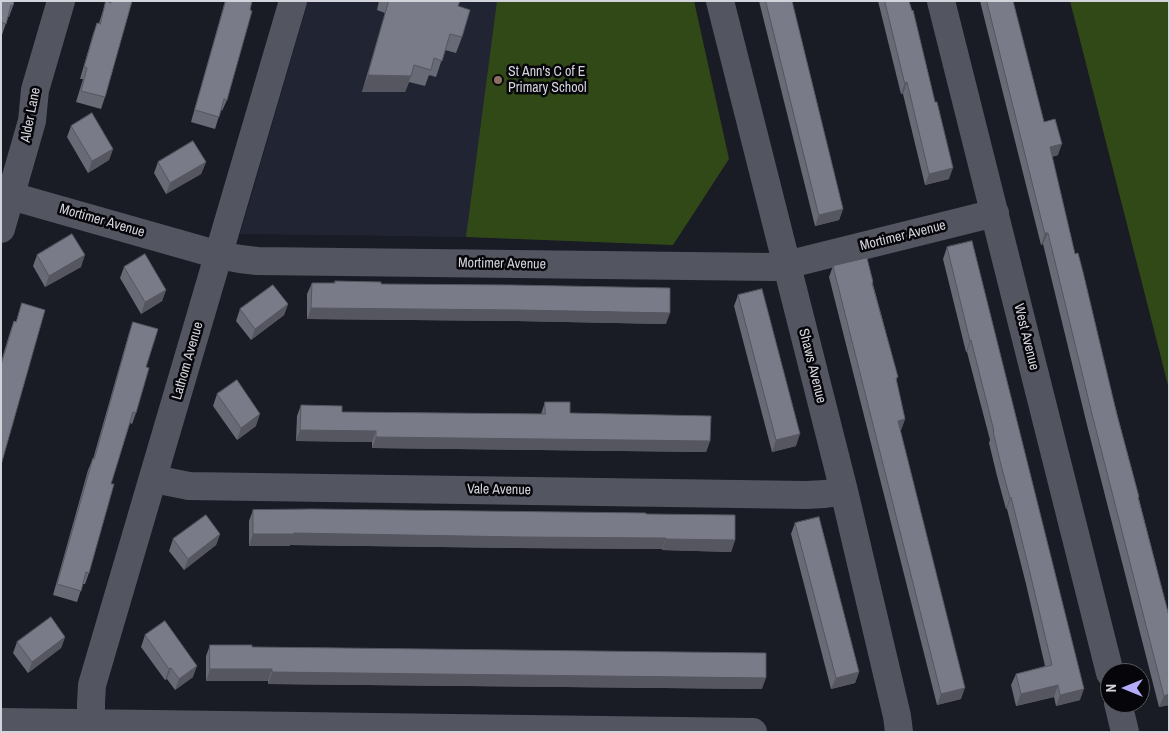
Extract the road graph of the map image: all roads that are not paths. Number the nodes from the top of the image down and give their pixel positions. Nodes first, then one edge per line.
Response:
1 (61, 1) edge
2 (293, 1) edge
3 (720, 1) edge
4 (941, 1) edge
5 (11, 196) junction
6 (995, 213) junction
7 (1, 229) edge
8 (219, 255) junction
9 (786, 265) junction
10 (154, 479) junction
11 (844, 491) junction
12 (1108, 663) edge
13 (1120, 713) edge
14 (1, 722) edge
15 (91, 722) junction
16 (711, 731) edge
17 (753, 732) edge
18 (899, 732) edge
19 (1125, 732) edge

1 - 5 street, Alder Lane
2 - 8 street, Lathom Avenue
3 - 9 street, Shaws Avenue
4 - 6 street, West Avenue
5 - 7 street, Alder Lane
5 - 8 street, Mortimer Avenue
6 - 9 street, Mortimer Avenue
6 - 12 street, West Avenue
8 - 9 street, Mortimer Avenue
8 - 10 street, Lathom Avenue
9 - 11 street, Shaws Avenue
10 - 11 street, Vale Avenue
10 - 15 street, Lathom Avenue
11 - 18 street, Shaws Avenue
13 - 19 street
14 - 15 street
15 - 16 street
16 - 17 street

